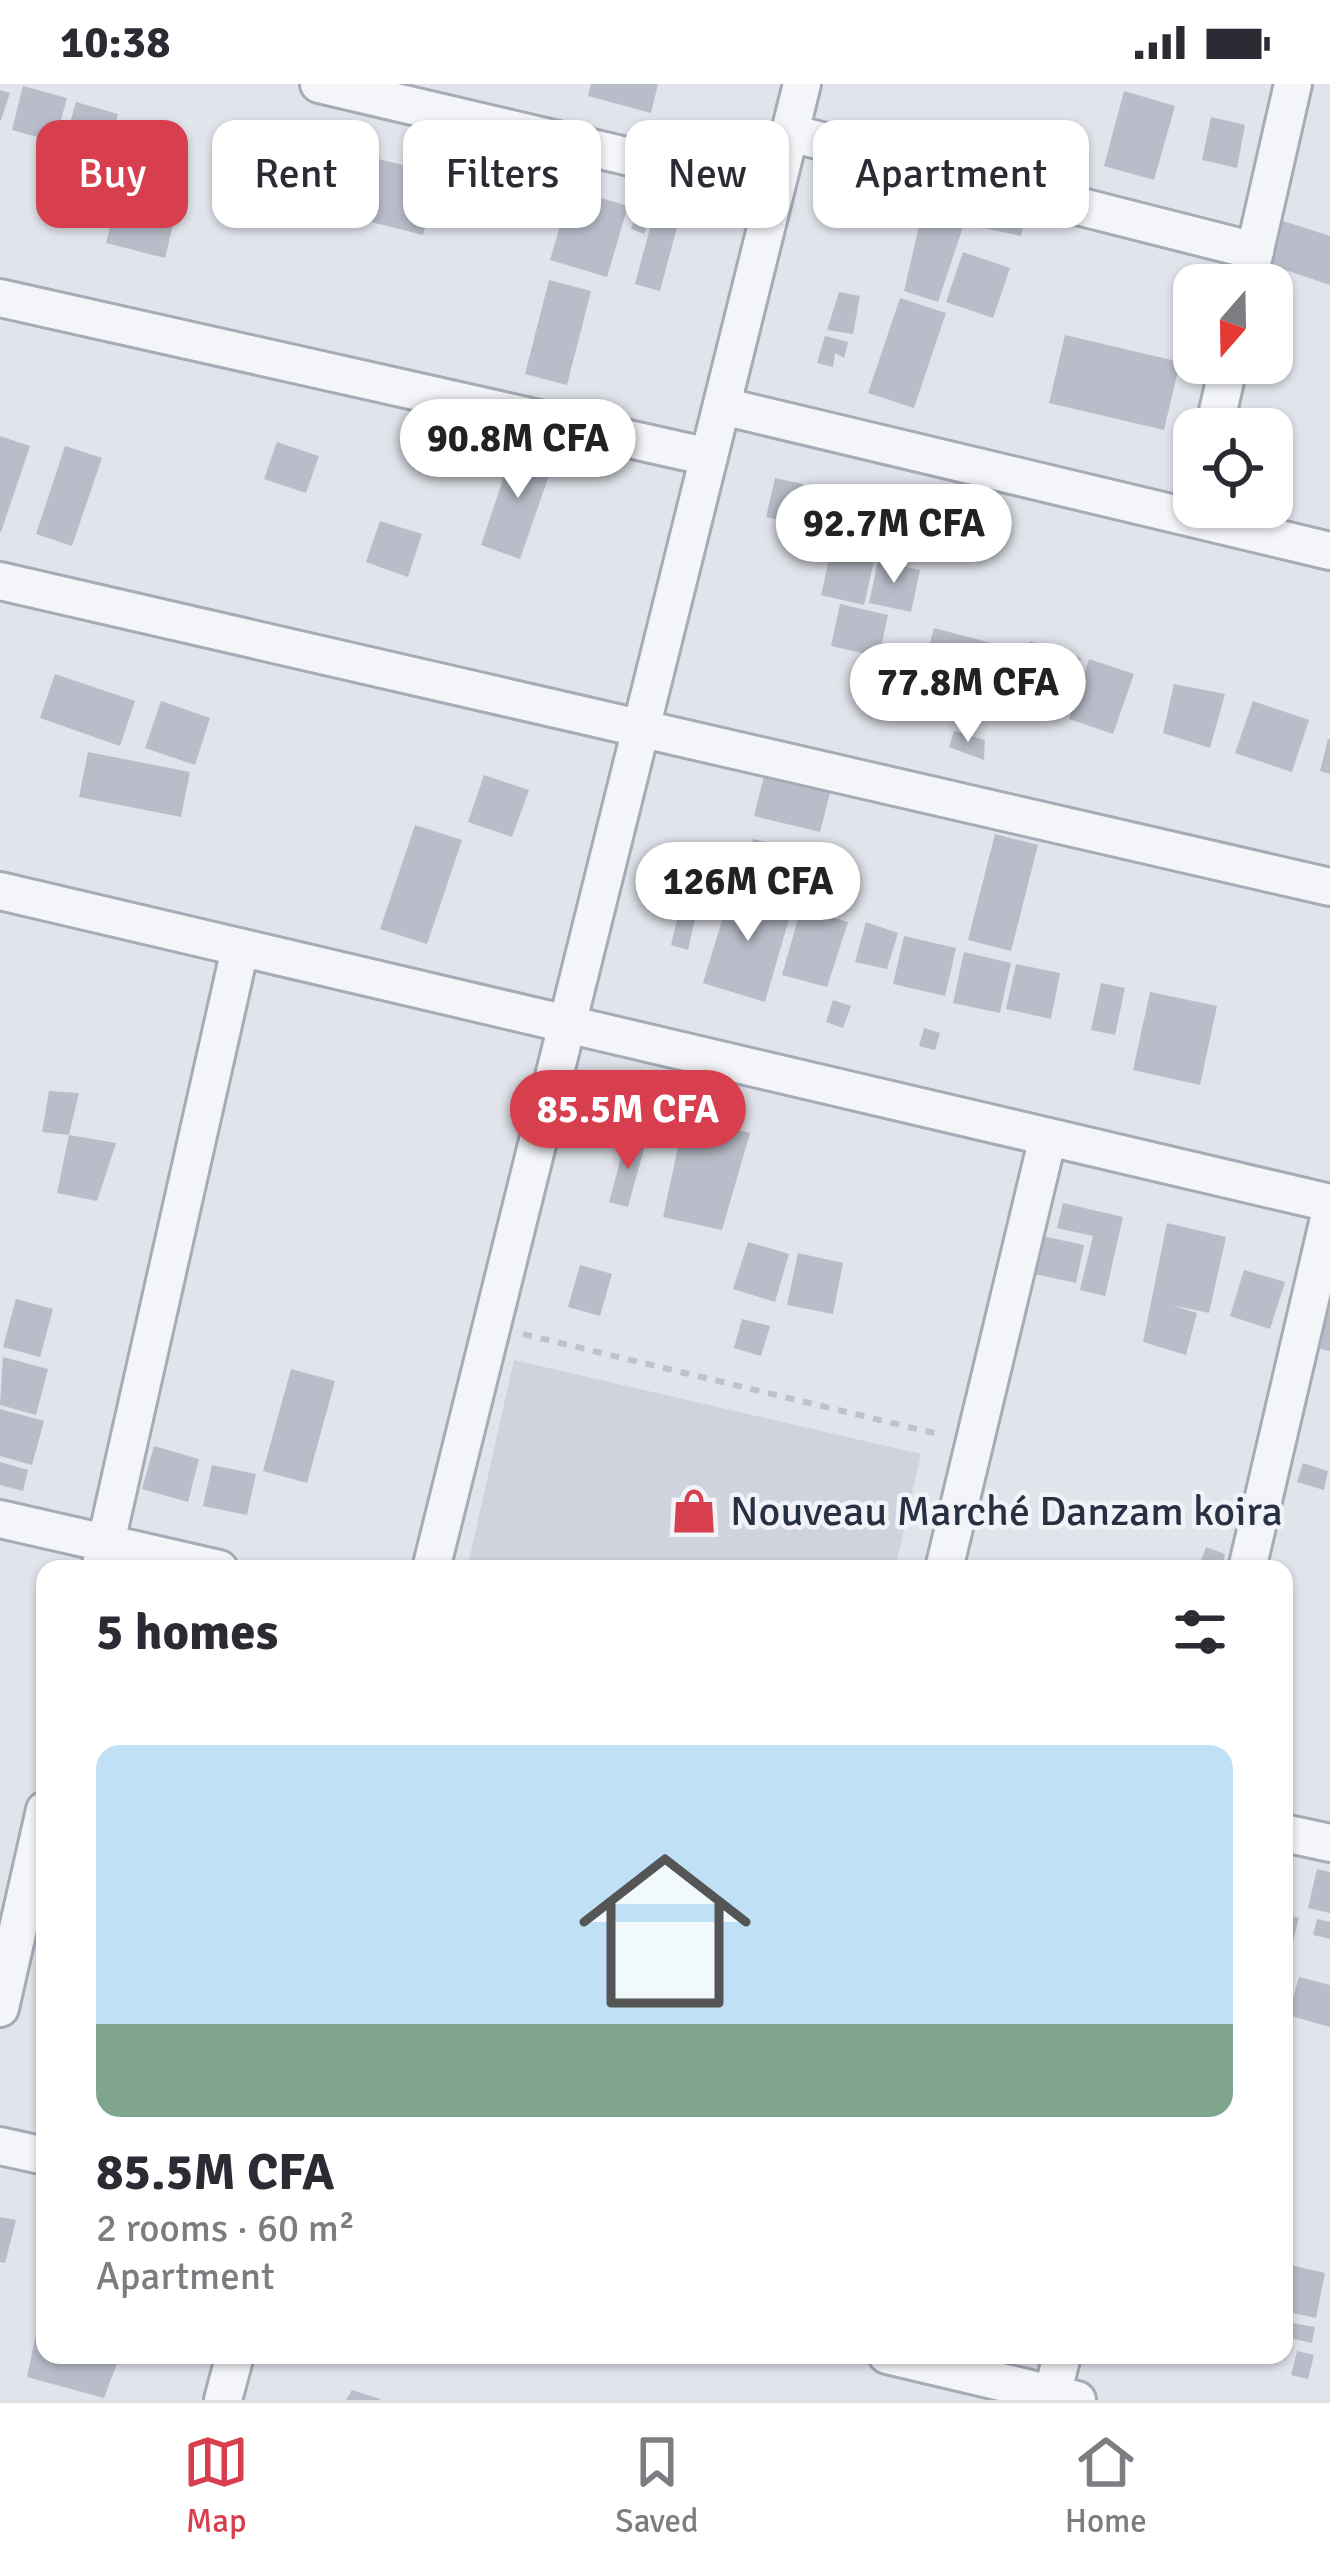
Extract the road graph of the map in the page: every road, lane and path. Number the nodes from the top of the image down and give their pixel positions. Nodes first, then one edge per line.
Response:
1 (319, 84) edge
2 (802, 84) edge
3 (1293, 84) edge
4 (790, 133) junction
5 (789, 137) edge
6 (625, 156) edge
7 (767, 228) edge
8 (1237, 264) edge
9 (1252, 264) edge
10 (0, 298) edge
11 (722, 406) junction
12 (709, 457) junction
13 (1173, 508) edge
14 (1250, 528) edge
15 (1330, 550) edge
16 (0, 581) edge
17 (641, 728) junction
18 (1330, 887) edge
19 (0, 891) edge
20 (240, 949) junction
21 (567, 1023) junction
22 (1048, 1137) junction
23 (1330, 1203) edge
24 (1330, 1214) edge
25 (492, 1327) junction
26 (974, 1443) junction
27 (0, 1520) edge
28 (102, 1556) edge
29 (138, 1560) edge
30 (433, 1560) edge
31 (946, 1560) edge
32 (1248, 1560) edge
33 (1293, 1835) edge
34 (1330, 1843) edge
35 (36, 1850) edge
36 (0, 2008) edge
37 (0, 2146) edge
38 (36, 2154) edge
39 (233, 2364) edge
40 (923, 2364) edge
41 (1062, 2364) edge
42 (1060, 2398) edge
43 (223, 2400) edge

1 - 6 street
2 - 4 street
3 - 9 street
4 - 5 street
4 - 8 street
7 - 11 street
10 - 12 street
11 - 12 street
11 - 13 street
12 - 17 street
14 - 15 street
16 - 17 street
17 - 18 street
17 - 21 street
19 - 20 street
20 - 21 street
20 - 28 street
21 - 22 street
21 - 25 street
22 - 23 street
22 - 26 street
24 - 32 street
25 - 26 path
25 - 30 street
26 - 31 street
27 - 28 street
28 - 29 street
33 - 34 street
35 - 36 street
37 - 38 street
39 - 43 street
40 - 42 street
41 - 42 street

